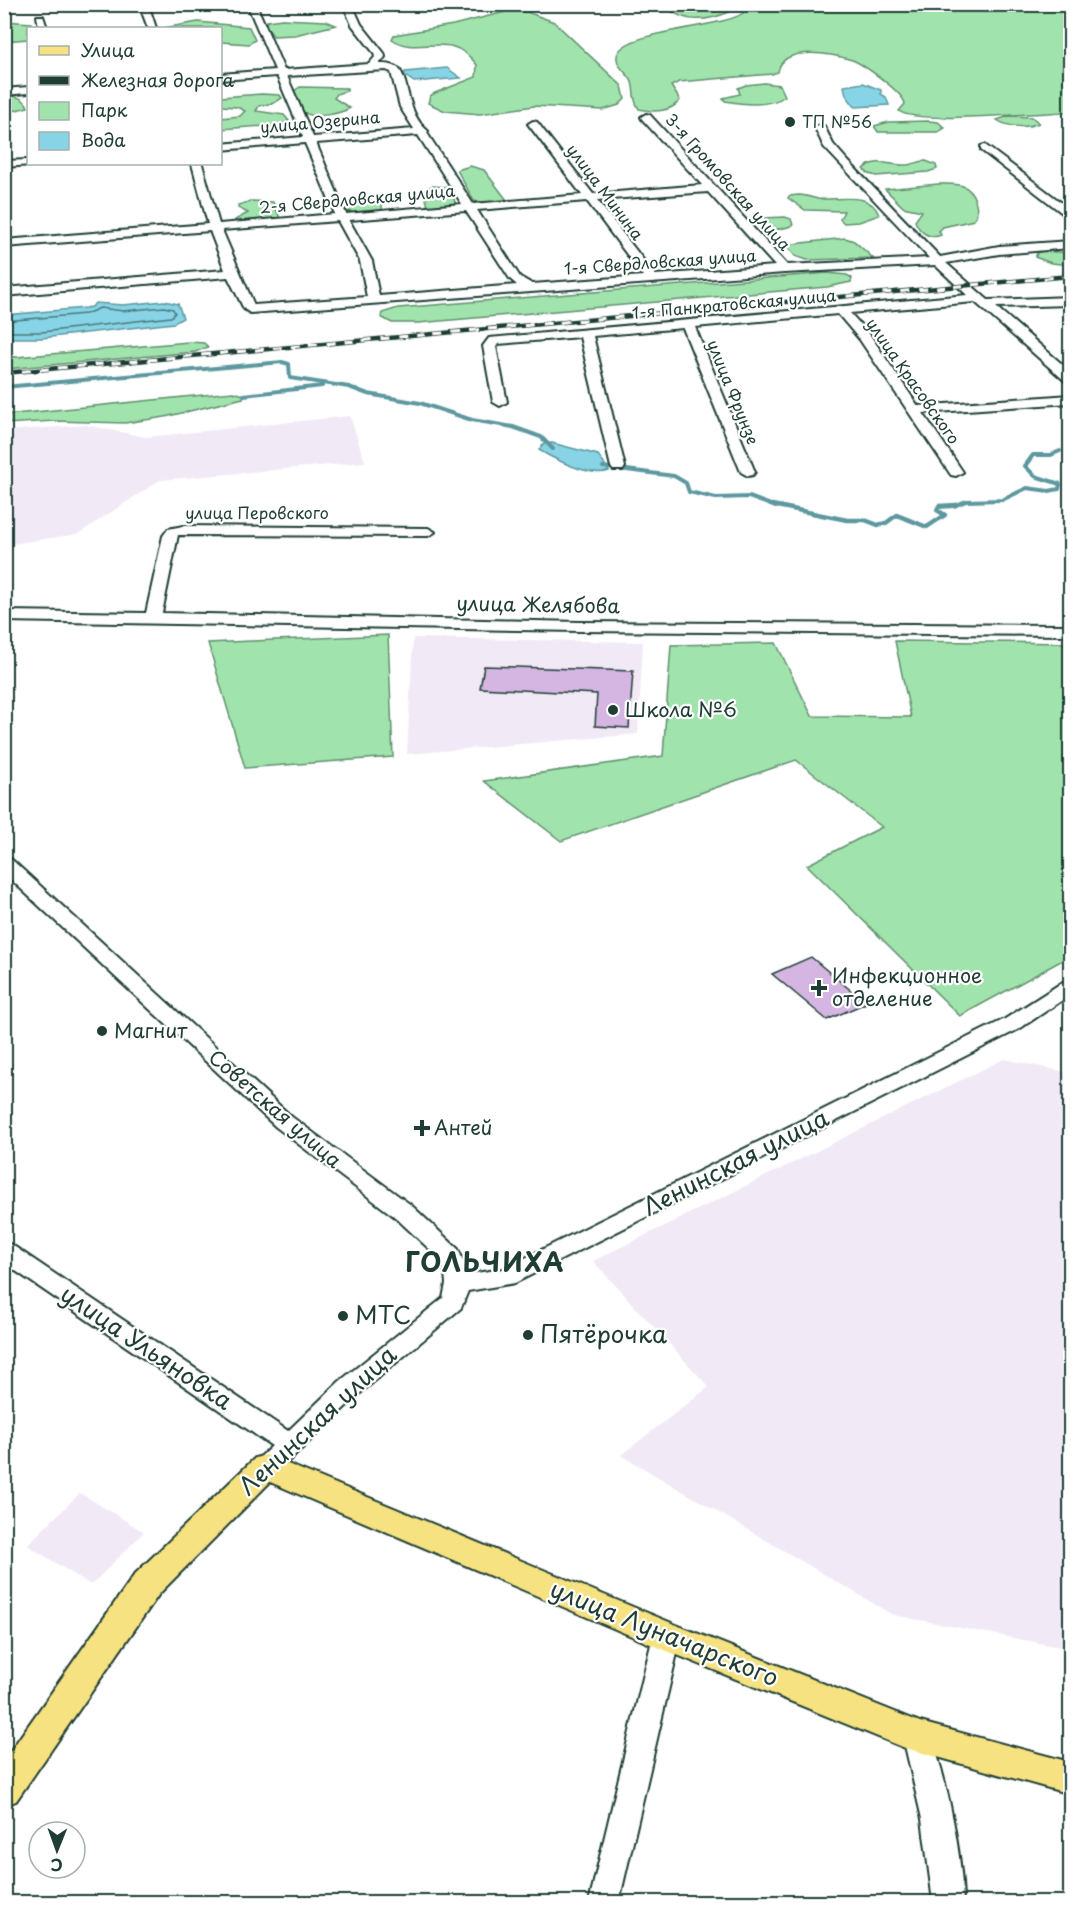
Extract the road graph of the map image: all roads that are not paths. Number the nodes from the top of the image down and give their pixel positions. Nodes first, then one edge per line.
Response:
1 (143, 4) edge
2 (251, 4) edge
3 (347, 4) edge
4 (40, 18) dead end
5 (43, 27) edge
6 (152, 27) edge
7 (372, 67) junction
8 (280, 72) junction
9 (222, 77) edge
10 (27, 90) edge
11 (4, 92) edge
12 (646, 117) dead end
13 (533, 124) dead end
14 (820, 128) dead end
15 (423, 131) junction
16 (309, 139) junction
17 (222, 147) edge
18 (985, 148) dead end
19 (27, 163) edge
20 (4, 164) edge
21 (197, 165) edge
22 (712, 188) junction
23 (588, 198) junction
24 (469, 207) junction
25 (1071, 214) edge
26 (342, 217) junction
27 (215, 228) junction
28 (4, 244) edge
29 (1071, 244) edge
30 (939, 260) junction
31 (784, 269) junction
32 (230, 273) junction
33 (652, 279) junction
34 (528, 287) junction
35 (4, 292) edge
36 (374, 299) junction
37 (982, 301) junction
38 (1071, 301) edge
39 (841, 310) junction
40 (688, 325) junction
41 (586, 334) junction
42 (1071, 378) edge
43 (1071, 399) edge
44 (500, 402) dead end
45 (915, 410) junction
46 (618, 467) dead end
47 (748, 472) dead end
48 (956, 472) dead end
49 (428, 532) dead end
50 (4, 616) edge
51 (153, 616) junction
52 (1071, 630) edge
53 (4, 863) edge
54 (1071, 986) edge
55 (4, 1251) edge
56 (458, 1284) junction
57 (289, 1444) junction
58 (266, 1467) junction
59 (667, 1636) junction
60 (917, 1737) junction
61 (1071, 1778) edge
62 (4, 1790) edge
63 (603, 1902) edge
64 (948, 1902) edge

1 - 6 street
2 - 8 street
3 - 7 street
4 - 5 street
7 - 8 street
7 - 15 street
8 - 9 street
8 - 16 street
10 - 11 street
12 - 22 street, 3-я Громовская улица
13 - 23 street, улица Минина
14 - 30 street
15 - 16 street, улица Озерина
15 - 24 street
16 - 17 street, улица Озерина
16 - 26 street
18 - 25 street
19 - 20 street
21 - 27 street
22 - 23 street, 2-я Свердловская улица
22 - 31 street, 3-я Громовская улица
23 - 24 street, 2-я Свердловская улица
23 - 33 street, улица Минина
24 - 26 street, 2-я Свердловская улица
24 - 34 street
26 - 27 street, 2-я Свердловская улица
26 - 36 street
27 - 28 street, 2-я Свердловская улица
27 - 32 street
29 - 30 street, 1-я Свердловская улица
30 - 31 street, 1-я Свердловская улица
30 - 37 street
31 - 33 street, 1-я Свердловская улица
32 - 35 street
32 - 36 street, 1-я Свердловская улица
33 - 34 street, 1-я Свердловская улица
34 - 36 street, 1-я Свердловская улица
37 - 38 street, 1-я Панкратовская улица
37 - 39 street, 1-я Панкратовская улица
37 - 42 street
39 - 40 street, 1-я Панкратовская улица
39 - 45 street, улица Красовского
40 - 41 street, 1-я Панкратовская улица
40 - 47 street, улица Фрунзе
41 - 44 street, 1-я Панкратовская улица
41 - 46 street
43 - 45 street
45 - 48 street, улица Красовского
49 - 51 street, улица Перовского
50 - 51 street, улица Желябова
51 - 52 street, улица Желябова
53 - 56 street, Советская улица
54 - 56 street, Ленинская улица
55 - 57 street, улица Ульяновка
56 - 57 street, Ленинская улица
57 - 58 street, Ленинская улица
58 - 59 main road, улица Луначарского
58 - 62 main road, Ленинская улица
59 - 60 main road, улица Луначарского
59 - 63 street
60 - 61 main road, улица Луначарского
60 - 64 street

